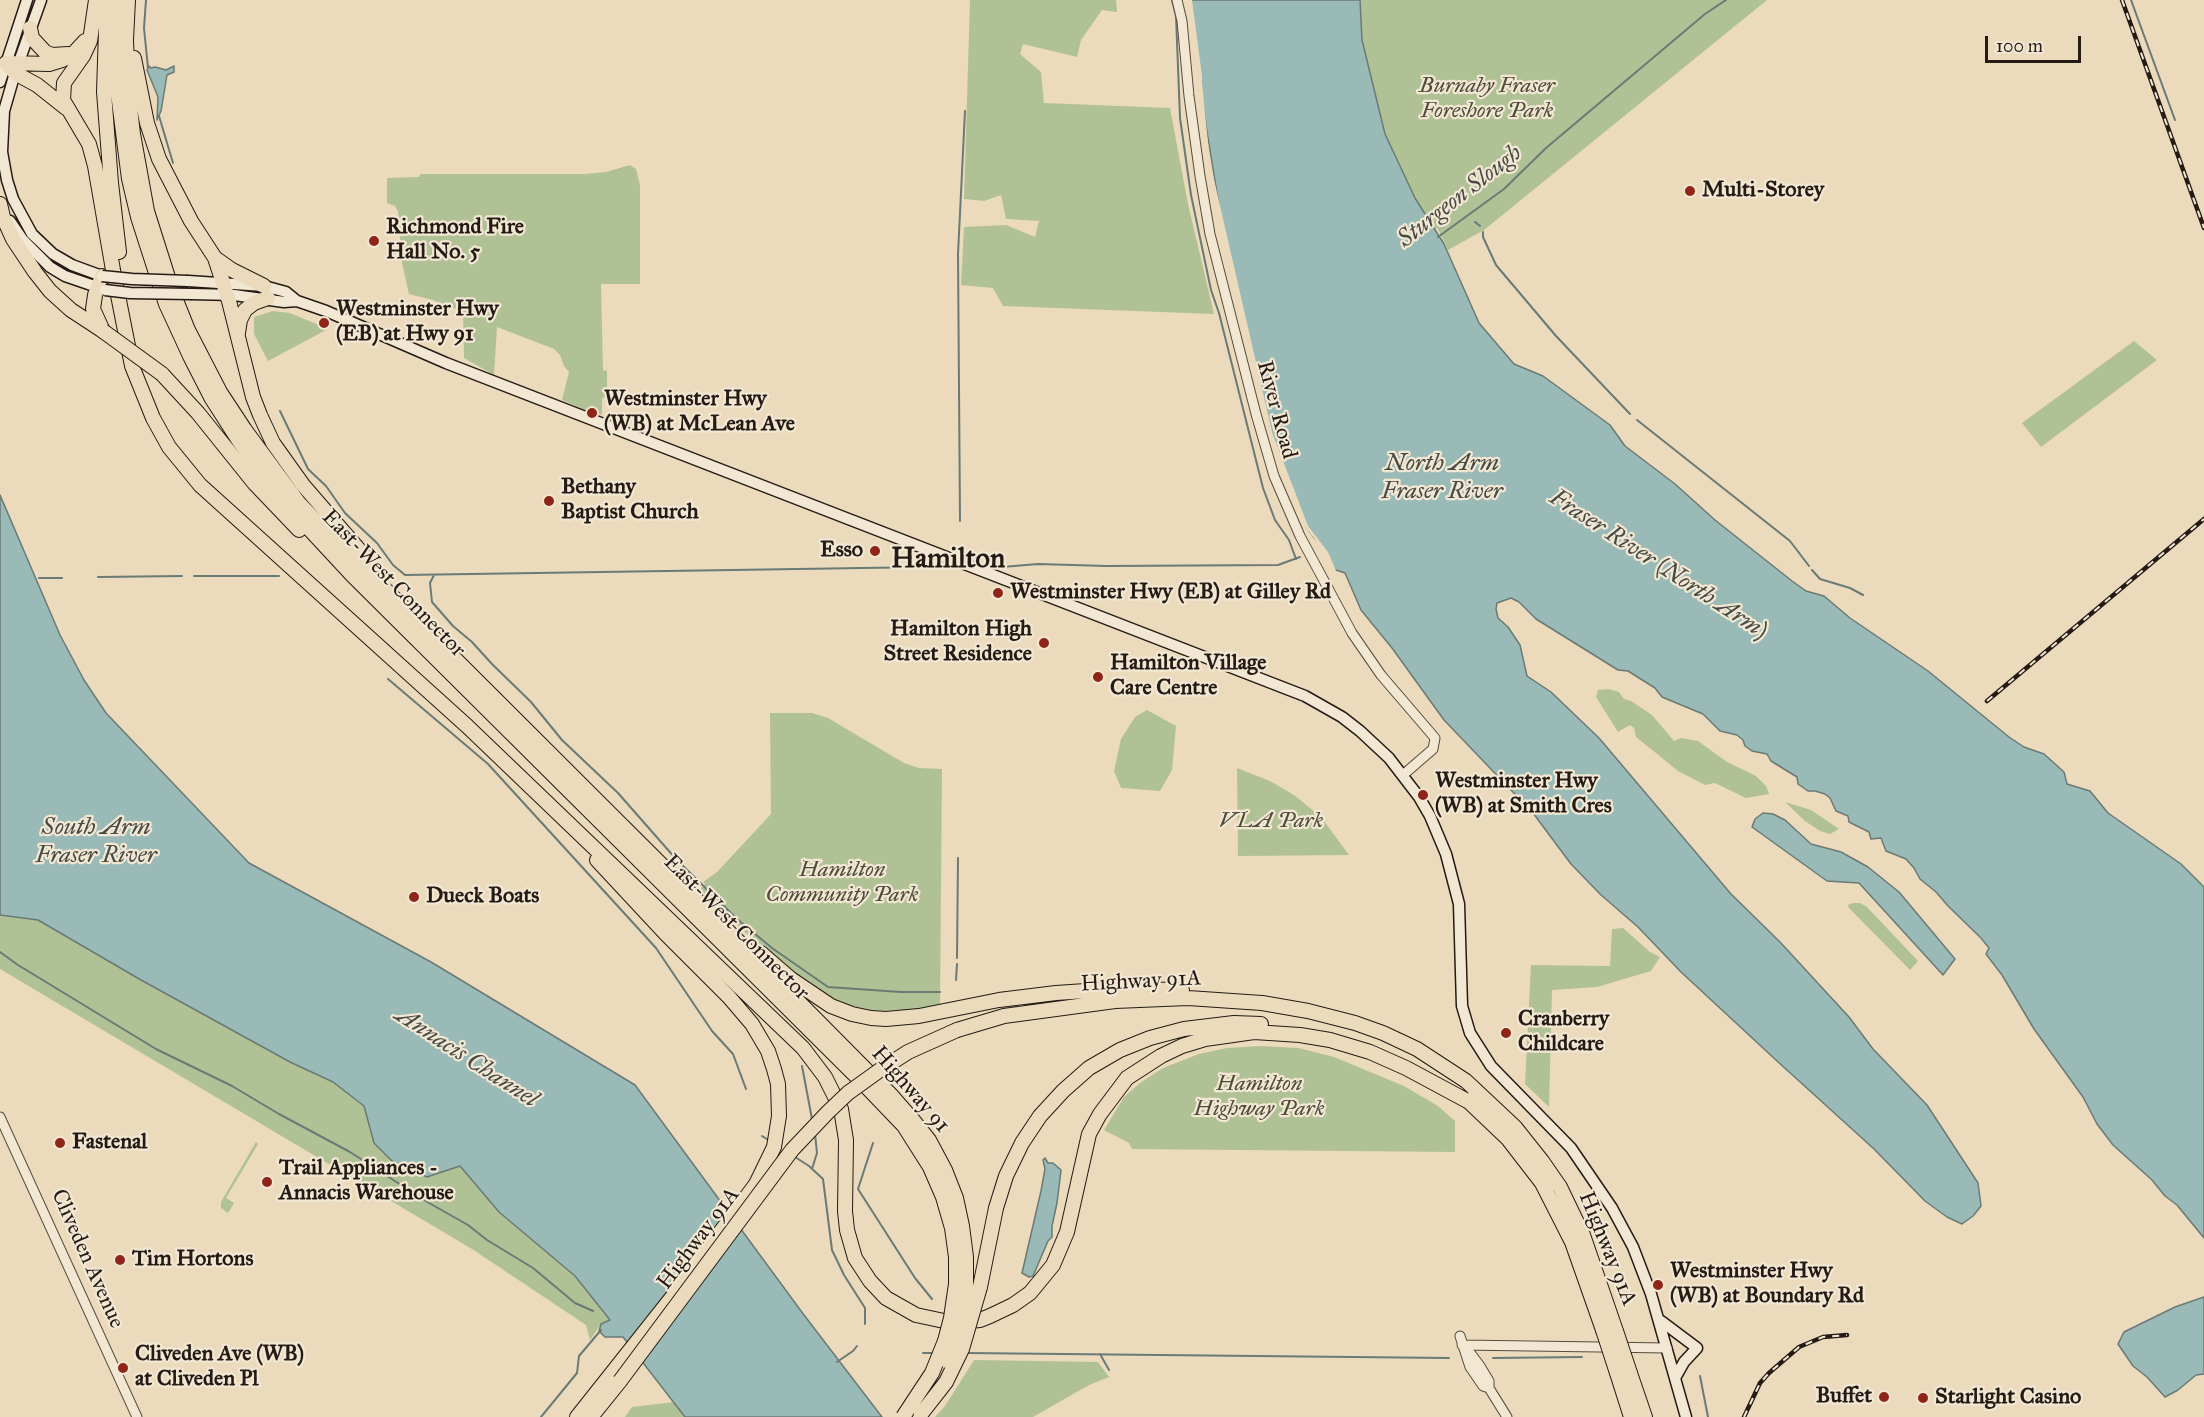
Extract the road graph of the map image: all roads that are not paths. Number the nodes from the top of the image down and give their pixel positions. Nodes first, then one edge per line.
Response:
1 (27, 0) edge
2 (41, 0) edge
3 (96, 0) edge
4 (107, 0) edge
5 (116, 0) edge
6 (128, 0) edge
7 (1177, 0) edge
8 (127, 15) junction
9 (93, 26) junction
10 (30, 28) junction
11 (73, 54) junction
12 (13, 67) junction
13 (0, 82) edge
14 (68, 109) junction
15 (0, 203) edge
16 (215, 258) junction
17 (101, 285) junction
18 (225, 289) junction
19 (266, 292) junction
20 (104, 331) junction
21 (237, 335) junction
22 (142, 393) junction
23 (352, 575) junction
24 (390, 594) junction
25 (1403, 775) junction
26 (546, 802) junction
27 (657, 860) junction
28 (1262, 1003) junction
29 (857, 1077) joint
30 (1473, 1104) junction
31 (0, 1117) edge
32 (967, 1285) junction
33 (1661, 1321) junction
34 (1610, 1330) junction
35 (1461, 1341) junction
36 (1490, 1346) junction
37 (1667, 1348) junction
38 (1476, 1361) junction
39 (1623, 1373) junction
40 (1675, 1378) junction
41 (1489, 1388) junction
42 (591, 1413) edge
43 (919, 1415) edge
44 (137, 1417) edge
45 (577, 1417) edge
46 (903, 1417) edge
47 (1507, 1417) edge
48 (1631, 1417) edge
49 (1645, 1417) edge
50 (1686, 1417) edge

1 - 12 main road
2 - 10 main road
3 - 9 highway
4 - 22 highway
5 - 23 highway, East-West Connector
6 - 8 highway, East-West Connector
7 - 25 street, River Road
8 - 16 highway
8 - 24 highway, East-West Connector
9 - 11 highway
9 - 14 highway
10 - 11 highway
10 - 12 main road
11 - 12 highway
12 - 13 main road
12 - 14 highway
12 - 17 main road
14 - 22 highway
15 - 17 main road
15 - 20 highway
16 - 18 highway
16 - 19 highway
17 - 18 main road, bridge
17 - 18 main road, bridge
17 - 20 highway
18 - 19 main road
18 - 21 highway
19 - 21 highway
19 - 25 main road
20 - 23 highway, bridge
21 - 24 highway
22 - 26 highway
23 - 29 highway, East-West Connector
24 - 27 highway, East-West Connector
25 - 33 main road
26 - 30 highway
26 - 42 highway
27 - 28 highway
27 - 32 highway, Highway 91
28 - 34 highway, Highway 91A
28 - 42 highway, Highway 91A, bridge
29 - 32 highway, Highway 91
30 - 32 highway, Highway 91A
30 - 34 highway, Highway 91A
31 - 44 street, Cliveden Avenue
32 - 43 highway, Highway 91A, bridge
32 - 46 highway, Highway 91, bridge
33 - 37 main road
33 - 40 main road
34 - 39 highway, Highway 91A, bridge
35 - 36 street
35 - 38 street
35 - 41 street
36 - 37 street
36 - 38 street
37 - 40 main road
38 - 41 street
39 - 48 highway, Highway 91A
39 - 49 highway, Highway 91A
40 - 50 main road
41 - 47 street
42 - 45 highway

